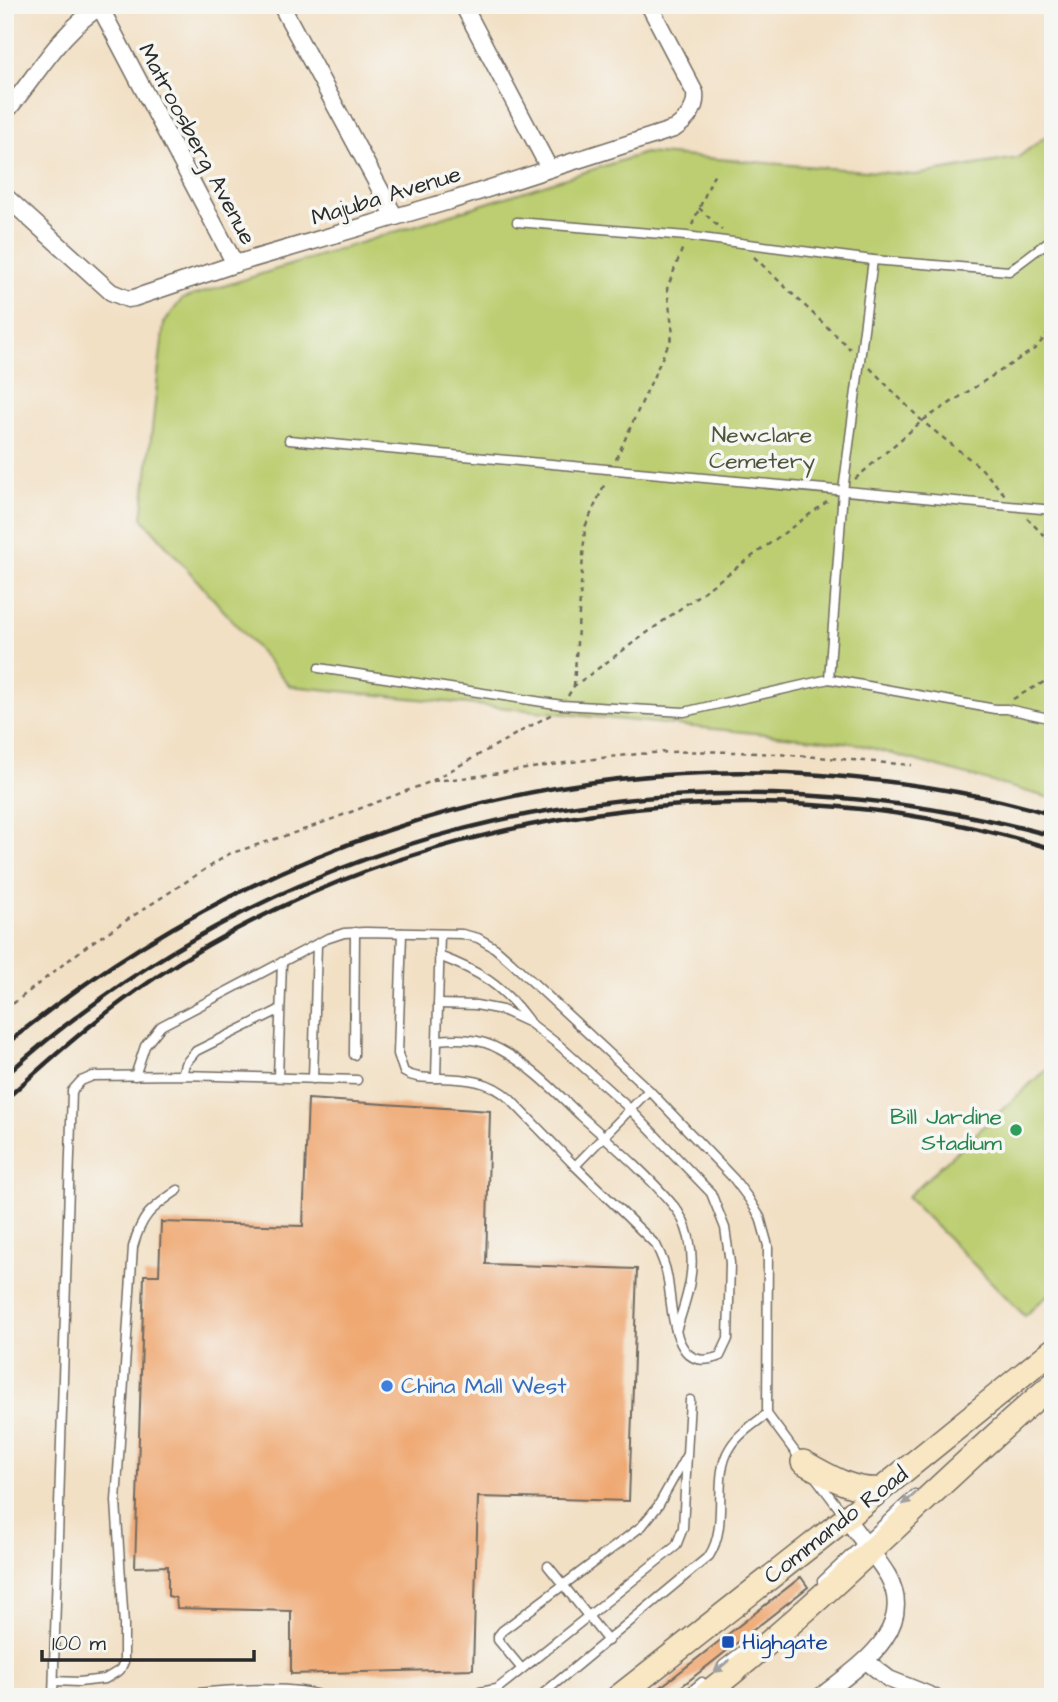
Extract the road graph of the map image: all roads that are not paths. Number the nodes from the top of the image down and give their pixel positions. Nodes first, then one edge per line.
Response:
1 (281, 5) edge
2 (463, 5) edge
3 (101, 6) edge
4 (657, 8) edge
5 (5, 113) edge
6 (549, 168) junction
7 (5, 196) edge
8 (396, 217) junction
9 (517, 222) dead end
10 (1053, 238) edge
11 (873, 260) junction
12 (235, 264) junction
13 (289, 440) dead end
14 (843, 491) junction
15 (1053, 510) edge
16 (319, 668) dead end
17 (829, 679) junction
18 (1053, 719) edge
19 (355, 932) junction
20 (402, 933) junction
21 (440, 934) junction
22 (317, 944) junction
23 (439, 956) junction
24 (282, 962) junction
25 (438, 1004) junction
26 (279, 1010) junction
27 (530, 1023) junction
28 (437, 1040) junction
29 (354, 1055) dead end
30 (182, 1075) junction
31 (135, 1076) junction
32 (278, 1077) junction
33 (436, 1078) junction
34 (313, 1079) junction
35 (356, 1080) dead end
36 (649, 1090) junction
37 (630, 1109) junction
38 (604, 1136) junction
39 (575, 1166) junction
40 (178, 1191) dead end
41 (676, 1333) junction
42 (1053, 1350) edge
43 (1053, 1360) edge
44 (1053, 1384) edge
45 (1026, 1395) dead end
46 (690, 1400) dead end
47 (767, 1414) junction
48 (975, 1441) dead end
49 (687, 1454) junction
50 (803, 1462) junction
51 (924, 1486) dead end
52 (882, 1489) junction
53 (848, 1522) junction
54 (867, 1546) junction
55 (548, 1566) dead end
56 (818, 1585) dead end
57 (564, 1586) junction
58 (800, 1602) dead end
59 (589, 1617) junction
60 (780, 1619) dead end
61 (759, 1637) dead end
62 (608, 1641) junction
63 (866, 1661) junction
64 (522, 1669) junction
65 (716, 1671) dead end
66 (54, 1681) junction
67 (498, 1688) junction
68 (704, 1688) edge
69 (256, 1693) edge
70 (295, 1694) edge
71 (53, 1697) edge
72 (176, 1697) edge
73 (324, 1697) edge
74 (454, 1697) edge
75 (487, 1697) edge
76 (539, 1697) edge
77 (618, 1697) edge
78 (633, 1697) edge
79 (684, 1697) edge
80 (820, 1697) edge
81 (934, 1697) edge

1 - 8 street
2 - 6 street
3 - 5 street
3 - 12 street, Matroosberg Avenue
4 - 6 street, Majuba Avenue
6 - 8 street, Majuba Avenue
7 - 12 street, Majuba Avenue
8 - 12 street, Majuba Avenue
9 - 11 lane
10 - 11 lane
11 - 14 lane
13 - 14 lane
14 - 15 lane
14 - 17 lane
16 - 17 lane
17 - 18 lane
19 - 20 lane
19 - 22 lane
19 - 29 lane
20 - 21 lane
20 - 33 lane
21 - 23 lane
21 - 36 lane
22 - 24 lane
22 - 34 lane
23 - 25 lane
23 - 27 lane
24 - 26 lane
24 - 31 lane
25 - 27 lane
25 - 28 lane
26 - 30 lane
26 - 32 lane
27 - 37 lane
28 - 33 lane
28 - 38 lane
30 - 31 lane
30 - 32 lane
31 - 66 lane
32 - 34 lane
33 - 39 lane
34 - 35 lane
36 - 37 lane
36 - 47 lane
37 - 38 lane
37 - 41 lane
38 - 39 lane
38 - 41 lane
39 - 41 lane
40 - 66 lane
42 - 52 main road, Commando Road
43 - 53 lane
44 - 54 main road, Commando Road
45 - 48 lane
46 - 49 lane
47 - 50 lane
47 - 62 lane
49 - 57 lane
49 - 59 lane
50 - 52 main road
50 - 53 lane
51 -> 54 lane
52 - 53 main road, Commando Road
53 - 54 street
53 - 77 main road, Commando Road
53 - 78 lane
54 - 56 lane
54 - 63 street
54 - 68 main road, Commando Road
55 - 57 lane
57 - 59 lane
57 - 64 lane
58 - 60 lane
59 - 62 lane
59 - 64 lane
61 -> 65 lane
62 - 76 lane
63 - 80 street
63 - 81 street
64 - 67 lane
66 - 71 lane
67 - 74 lane
67 - 75 lane
68 - 79 lane
69 - 70 lane
69 - 72 lane
70 - 73 lane

